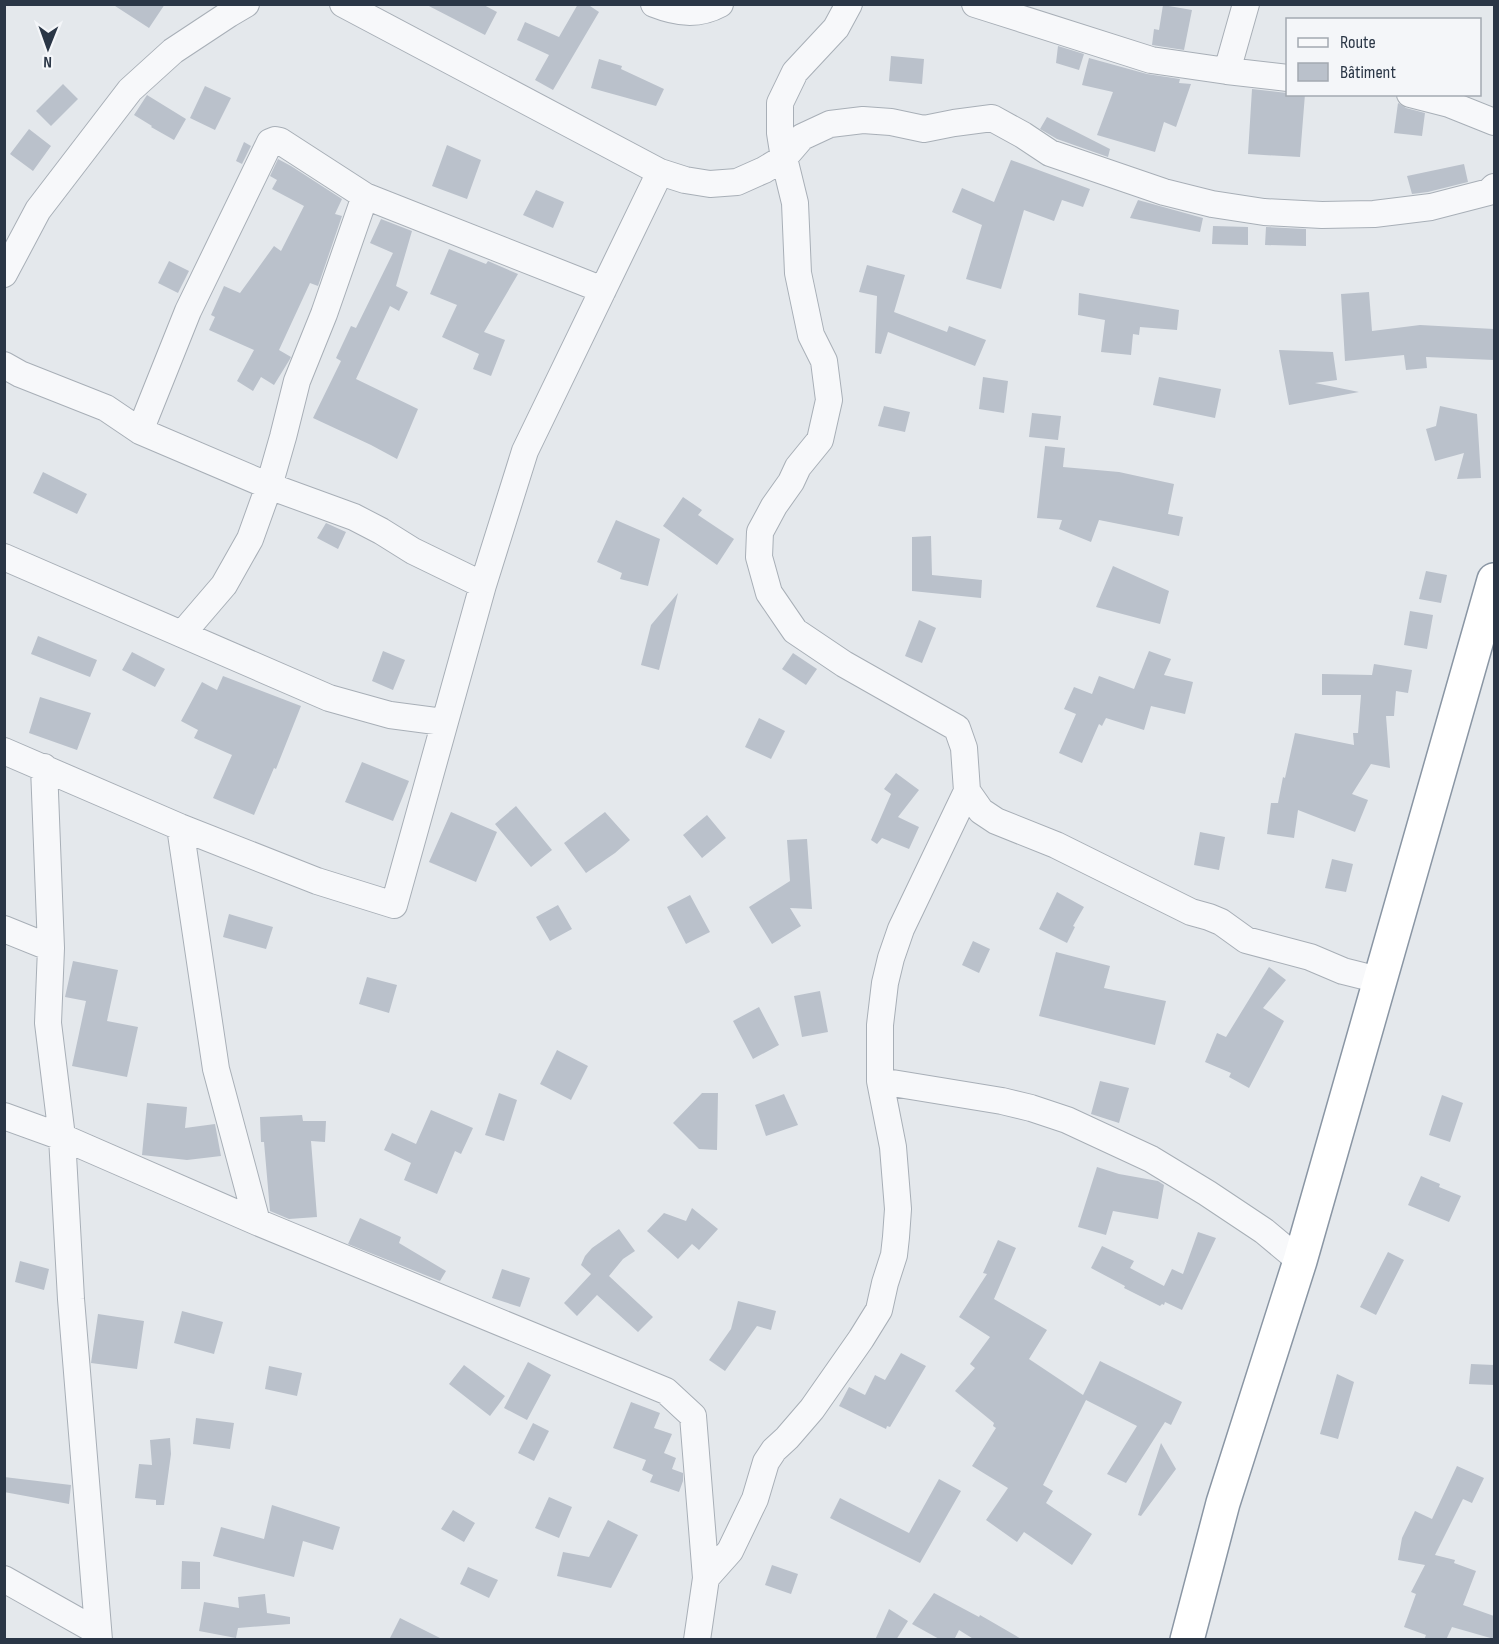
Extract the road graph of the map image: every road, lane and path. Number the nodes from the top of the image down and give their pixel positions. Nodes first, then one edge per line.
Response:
1 (246, 4) edge
2 (342, 4) edge
3 (654, 4) edge
4 (720, 4) edge
5 (849, 4) edge
6 (975, 4) edge
7 (1246, 4) edge
8 (1227, 71) junction
9 (1286, 78) edge
10 (1418, 96) edge
11 (1494, 122) edge
12 (784, 158) junction
13 (660, 172) junction
14 (1494, 187) edge
15 (365, 196) junction
16 (4, 274) edge
17 (603, 290) junction
18 (4, 365) edge
19 (140, 431) junction
20 (269, 486) junction
21 (4, 557) edge
22 (1494, 580) edge
23 (483, 585) junction
24 (182, 634) junction
25 (443, 722) junction
26 (4, 750) edge
27 (44, 767) junction
28 (967, 791) junction
29 (180, 827) junction
30 (4, 929) edge
31 (51, 948) junction
32 (1379, 980) junction
33 (880, 1081) junction
34 (4, 1116) edge
35 (62, 1137) junction
36 (258, 1222) junction
37 (1300, 1261) junction
38 (706, 1578) junction
39 (4, 1580) edge
40 (99, 1636) edge
41 (697, 1640) edge
42 (1187, 1640) edge

1 - 16 street
2 - 13 street
3 - 4 street
5 - 12 street
6 - 8 street
7 - 8 street
8 - 9 street
10 - 11 street
12 - 13 street
12 - 14 street
12 - 28 street
13 - 17 street
15 - 17 street
15 - 19 street
15 - 20 street
17 - 23 street
18 - 19 street
19 - 20 street
20 - 23 street
20 - 24 street
21 - 24 street
22 - 32 highway
23 - 25 street
24 - 25 street
25 - 29 street
26 - 27 street
27 - 29 street
27 - 31 street
28 - 32 street
28 - 33 street
29 - 36 street
30 - 31 street
31 - 35 street
32 - 37 highway
33 - 37 street
33 - 38 street
34 - 35 street
35 - 36 street
35 - 40 street
36 - 38 street
37 - 42 highway
38 - 41 street
39 - 40 street

